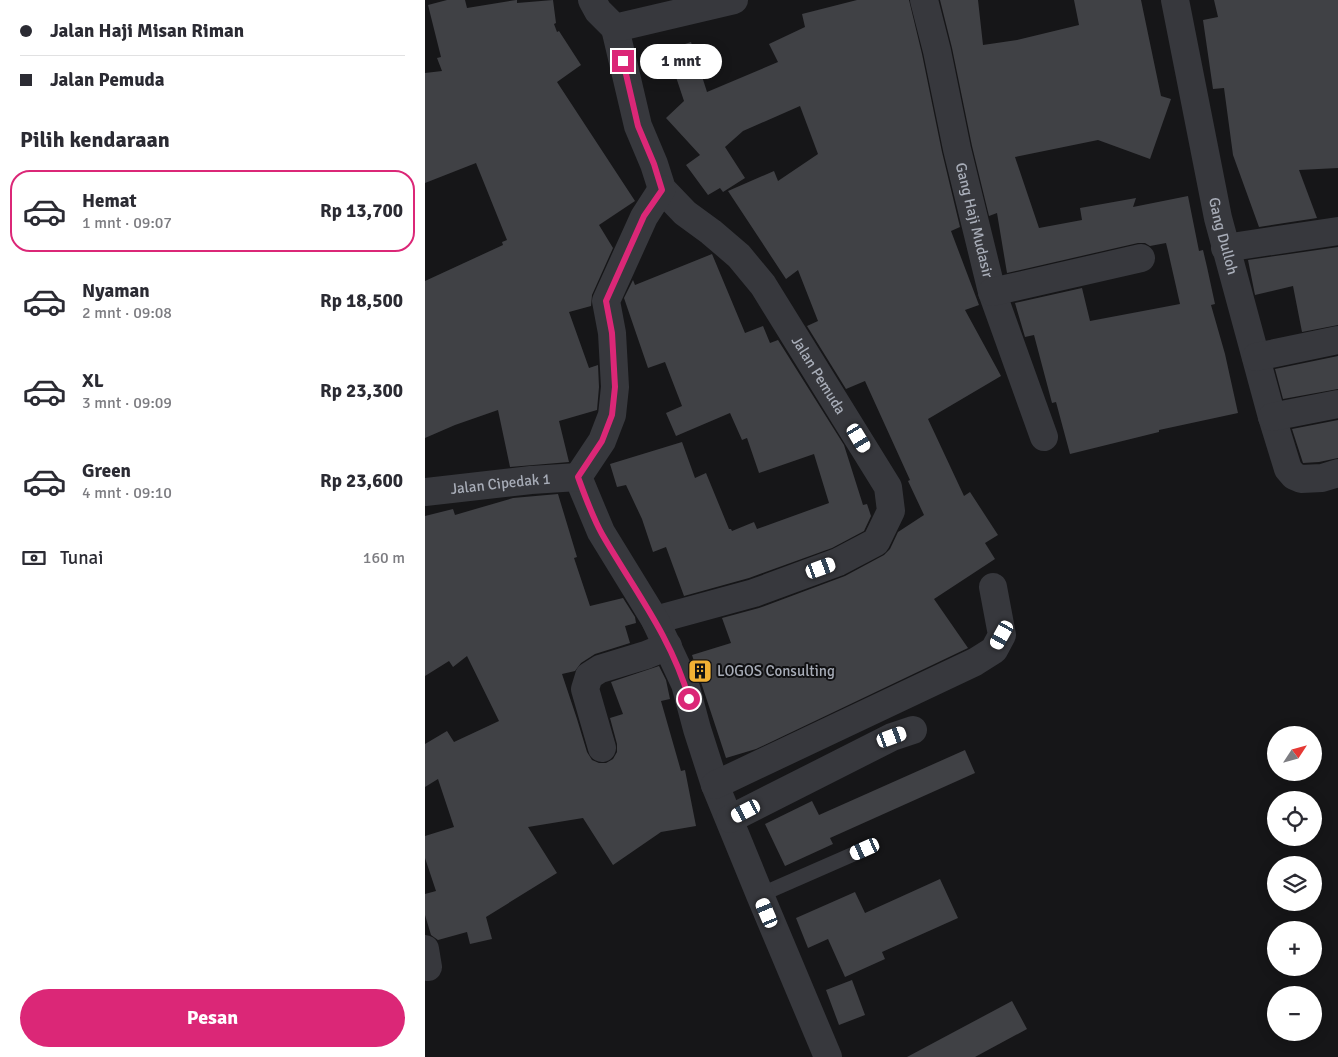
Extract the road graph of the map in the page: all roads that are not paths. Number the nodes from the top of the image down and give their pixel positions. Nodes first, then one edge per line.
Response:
1 (592, 0) edge
2 (734, 0) edge
3 (924, 0) edge
4 (1175, 0) edge
5 (615, 28) junction
6 (662, 190) junction
7 (1338, 231) edge
8 (1225, 248) junction
9 (1141, 258) dead end
10 (992, 292) junction
11 (1338, 340) edge
12 (1256, 357) junction
13 (1338, 404) edge
14 (1272, 417) junction
15 (1044, 437) dead end
16 (1338, 473) edge
17 (578, 477) junction
18 (425, 492) edge
19 (993, 587) dead end
20 (655, 620) junction
21 (668, 646) junction
22 (913, 730) dead end
23 (602, 748) dead end
24 (715, 785) junction
25 (730, 819) junction
26 (865, 849) dead end
27 (760, 895) junction
28 (828, 1057) edge

1 - 5 street
2 - 5 street
3 - 10 street, Gang Haji Mudasir
4 - 8 street, Gang Dulloh
5 - 6 street, Jalan Pemuda
6 - 17 street
6 - 20 street, Jalan Pemuda
7 - 8 street
8 - 12 street, Gang Dulloh
9 - 10 street
10 - 15 street, Gang Haji Mudasir
11 - 12 street
12 - 14 street, Gang Dulloh
13 - 14 street
14 - 16 street, Gang Dulloh
17 - 18 street, Jalan Cipedak 1
17 - 20 street
19 - 24 street
20 - 21 street
21 - 23 street
21 - 24 street
22 - 25 street
24 - 25 street
25 - 27 street
26 - 27 lane
27 - 28 street

